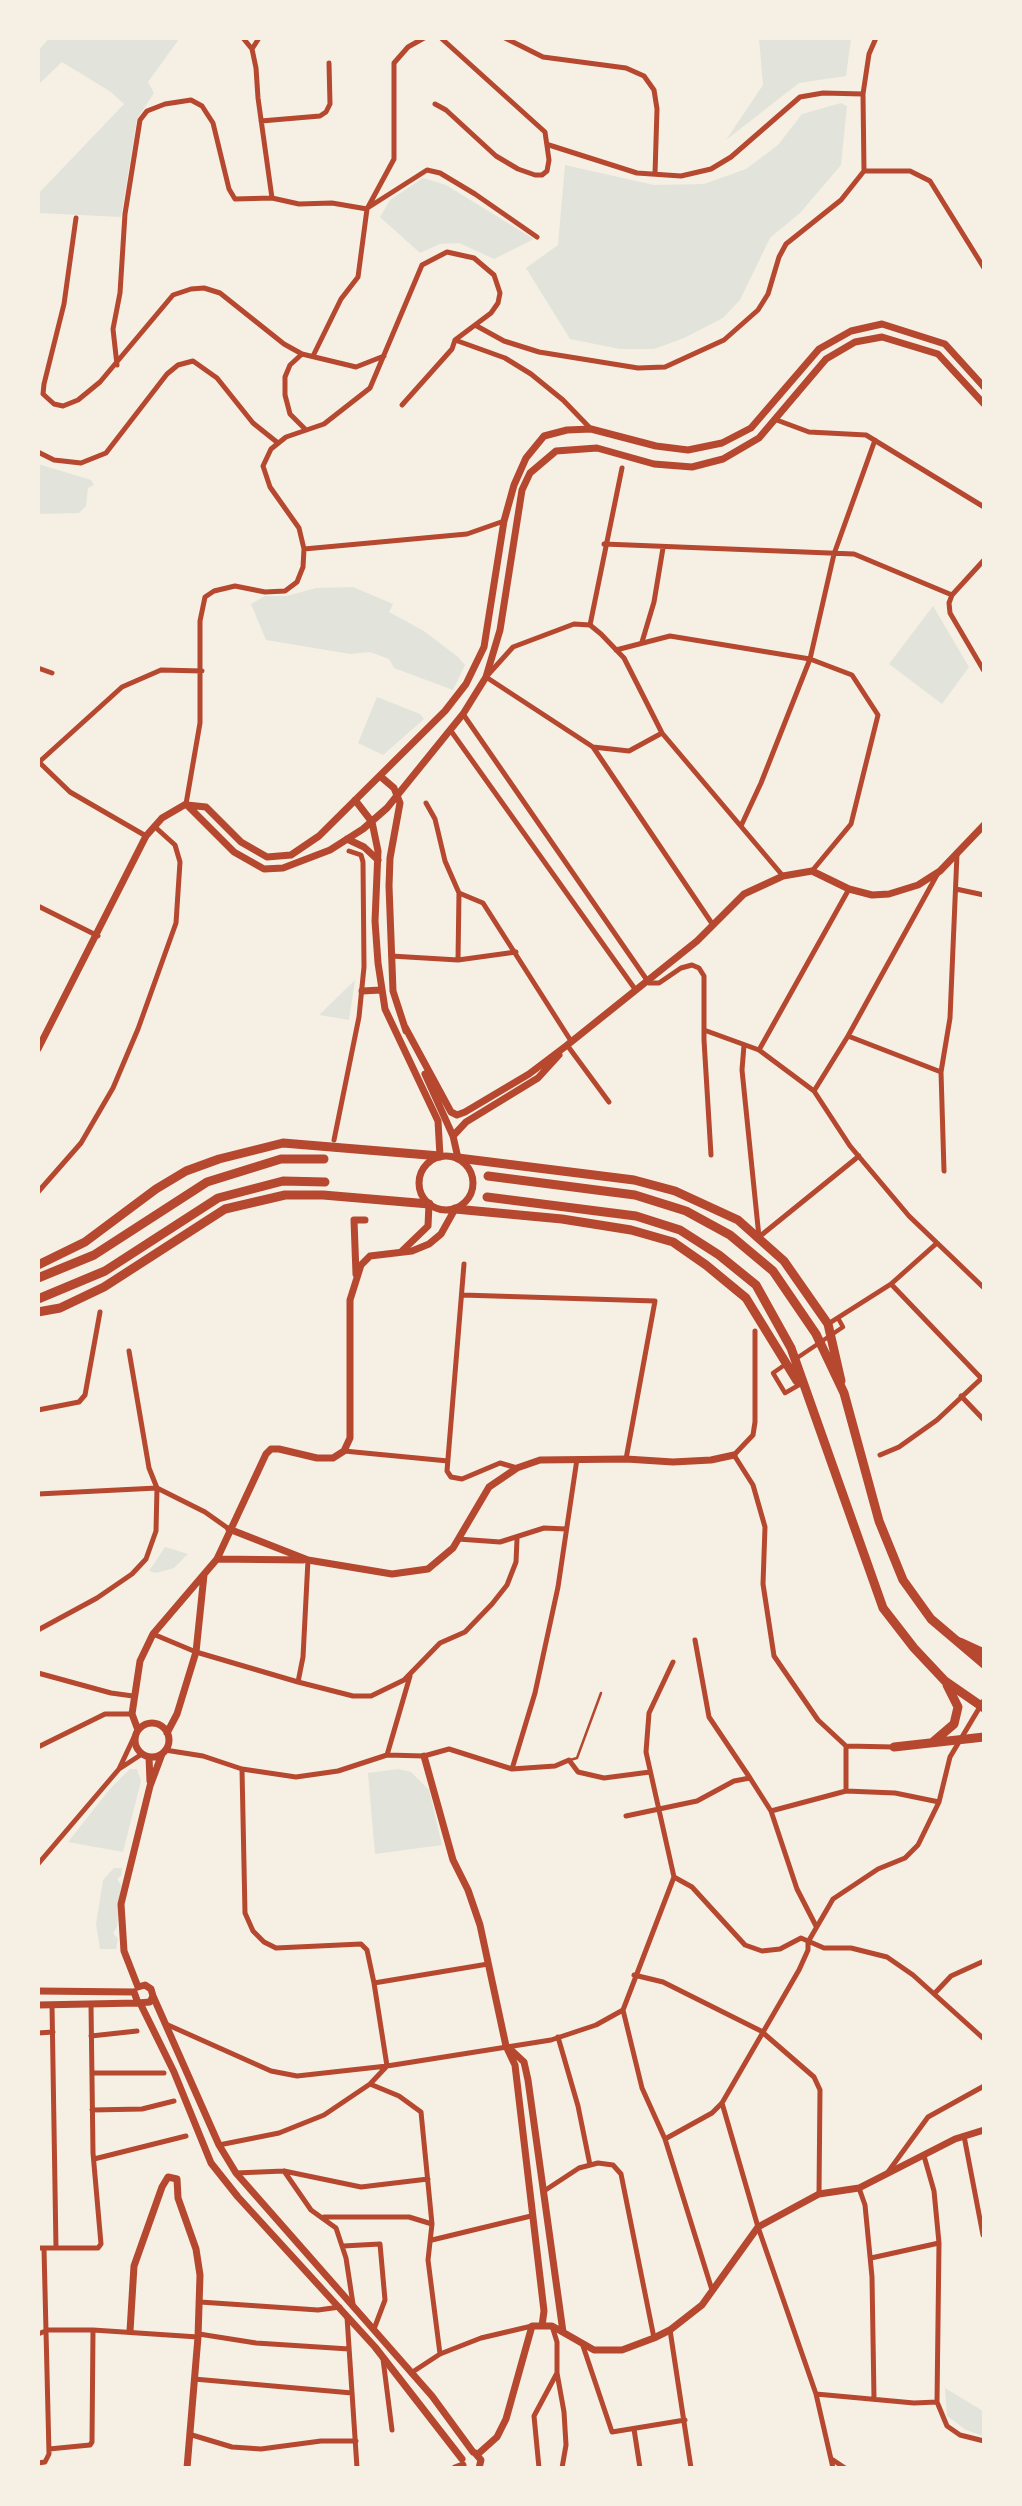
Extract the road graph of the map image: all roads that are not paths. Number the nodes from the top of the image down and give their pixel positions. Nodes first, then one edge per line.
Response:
1 (243, 38) edge
2 (259, 38) edge
3 (424, 38) edge
4 (441, 38) edge
5 (505, 38) edge
6 (876, 38) edge
7 (252, 49) junction
8 (329, 63) dead end
9 (863, 94) junction
10 (435, 104) dead end
11 (261, 121) junction
12 (549, 145) junction
13 (863, 171) junction
14 (655, 174) junction
15 (272, 198) junction
16 (367, 209) junction
17 (76, 219) dead end
18 (537, 237) dead end
19 (984, 268) edge
20 (475, 325) junction
21 (455, 340) junction
22 (302, 354) junction
23 (313, 356) junction
24 (384, 356) junction
25 (117, 365) junction
26 (984, 387) edge
27 (41, 398) edge
28 (984, 404) edge
29 (402, 405) dead end
30 (774, 419) junction
31 (305, 429) junction
32 (591, 429) junction
33 (875, 440) junction
34 (278, 443) junction
35 (38, 452) edge
36 (621, 468) dead end
37 (984, 507) edge
38 (504, 522) junction
39 (604, 544) junction
40 (663, 548) junction
41 (304, 549) junction
42 (834, 554) junction
43 (984, 560) edge
44 (952, 595) junction
45 (590, 625) junction
46 (642, 642) junction
47 (616, 650) junction
48 (810, 659) junction
49 (38, 668) edge
50 (202, 671) junction
51 (984, 671) edge
52 (51, 673) dead end
53 (486, 677) junction
54 (463, 715) junction
55 (451, 731) junction
56 (662, 733) junction
57 (593, 747) junction
58 (39, 763) edge
59 (380, 776) junction
60 (514, 789) junction
61 (397, 796) junction
62 (501, 799) junction
63 (355, 800) junction
64 (426, 803) dead end
65 (186, 804) junction
66 (372, 822) junction
67 (984, 825) edge
68 (154, 826) junction
69 (741, 826) junction
70 (146, 836) junction
71 (347, 839) junction
72 (349, 851) dead end
73 (957, 854) junction
74 (378, 860) junction
75 (563, 860) junction
76 (551, 869) junction
77 (940, 871) junction
78 (812, 872) junction
79 (783, 876) junction
80 (849, 889) junction
81 (956, 889) junction
82 (459, 893) junction
83 (984, 895) edge
84 (38, 906) edge
85 (608, 925) junction
86 (713, 925) junction
87 (596, 933) junction
88 (98, 936) junction
89 (516, 952) junction
90 (391, 956) junction
91 (458, 960) junction
92 (646, 979) junction
93 (381, 989) junction
94 (635, 989) junction
95 (362, 990) junction
96 (405, 1027) junction
97 (704, 1030) junction
98 (848, 1036) junction
99 (568, 1044) junction
100 (744, 1045) junction
101 (38, 1049) edge
102 (759, 1051) junction
103 (941, 1072) junction
104 (814, 1091) junction
105 (609, 1101) dead end
106 (453, 1136) junction
107 (334, 1140) dead end
108 (711, 1155) dead end
109 (440, 1156) junction
110 (859, 1156) junction
111 (458, 1158) junction
112 (324, 1159) dead end
113 (944, 1171) dead end
114 (488, 1176) dead end
115 (325, 1182) dead end
116 (38, 1192) edge
117 (487, 1197) dead end
118 (429, 1204) junction
119 (455, 1209) junction
120 (365, 1220) dead end
121 (759, 1237) junction
122 (937, 1243) junction
123 (402, 1251) junction
124 (39, 1262) edge
125 (464, 1264) dead end
126 (356, 1275) junction
127 (38, 1278) edge
128 (891, 1284) junction
129 (984, 1288) edge
130 (461, 1295) junction
131 (38, 1299) edge
132 (38, 1312) edge
133 (100, 1312) dead end
134 (838, 1318) junction
135 (828, 1324) junction
136 (755, 1331) dead end
137 (129, 1351) dead end
138 (982, 1377) edge
139 (799, 1385) junction
140 (844, 1393) junction
141 (961, 1396) junction
142 (810, 1404) junction
143 (38, 1410) edge
144 (984, 1420) edge
145 (344, 1451) junction
146 (734, 1455) junction
147 (880, 1455) dead end
148 (576, 1459) junction
149 (626, 1459) junction
150 (448, 1461) junction
151 (517, 1468) junction
152 (157, 1488) junction
153 (38, 1494) edge
154 (229, 1529) junction
155 (566, 1529) junction
156 (458, 1539) junction
157 (517, 1539) junction
158 (217, 1559) junction
159 (309, 1560) junction
160 (204, 1574) junction
161 (38, 1630) edge
162 (153, 1634) junction
163 (950, 1637) junction
164 (695, 1640) dead end
165 (196, 1652) junction
166 (984, 1653) edge
167 (673, 1662) dead end
168 (984, 1664) edge
169 (38, 1673) edge
170 (410, 1673) junction
171 (945, 1681) junction
172 (298, 1682) junction
173 (601, 1693) dead end
174 (133, 1696) junction
175 (984, 1700) edge
176 (984, 1708) edge
177 (132, 1714) junction
178 (136, 1732) junction
179 (167, 1733) junction
180 (984, 1737) edge
181 (931, 1742) junction
182 (846, 1746) junction
183 (38, 1747) edge
184 (894, 1747) joint
185 (164, 1752) junction
186 (387, 1755) junction
187 (145, 1756) junction
188 (424, 1756) junction
189 (569, 1760) junction
190 (119, 1769) junction
191 (242, 1769) junction
192 (512, 1769) junction
193 (650, 1772) junction
194 (750, 1778) junction
195 (150, 1786) junction
196 (845, 1791) junction
197 (939, 1802) junction
198 (661, 1811) junction
199 (771, 1811) junction
200 (626, 1816) dead end
201 (38, 1864) edge
202 (674, 1877) junction
203 (816, 1926) junction
204 (808, 1942) junction
205 (984, 1961) edge
206 (488, 1964) junction
207 (634, 1975) junction
208 (374, 1983) junction
209 (136, 1989) junction
210 (38, 1991) edge
211 (934, 1994) junction
212 (153, 1996) junction
213 (139, 2004) junction
214 (38, 2005) edge
215 (52, 2005) junction
216 (91, 2005) junction
217 (623, 2010) junction
218 (168, 2025) junction
219 (137, 2031) dead end
220 (761, 2031) junction
221 (53, 2032) junction
222 (38, 2034) edge
223 (91, 2036) junction
224 (558, 2037) junction
225 (984, 2039) edge
226 (506, 2046) junction
227 (387, 2066) junction
228 (92, 2073) junction
229 (164, 2074) dead end
230 (370, 2084) junction
231 (984, 2086) edge
232 (174, 2101) dead end
233 (722, 2103) junction
234 (92, 2110) junction
235 (984, 2130) edge
236 (193, 2136) junction
237 (964, 2136) junction
238 (665, 2138) junction
239 (219, 2145) junction
240 (924, 2156) junction
241 (94, 2159) junction
242 (590, 2165) junction
243 (284, 2171) junction
244 (236, 2173) junction
245 (886, 2175) junction
246 (428, 2179) junction
247 (859, 2188) junction
248 (544, 2191) junction
249 (819, 2194) junction
250 (531, 2216) junction
251 (323, 2217) junction
252 (432, 2224) junction
253 (758, 2227) junction
254 (983, 2235) edge
255 (432, 2240) junction
256 (939, 2243) junction
257 (343, 2246) junction
258 (41, 2248) edge
259 (56, 2248) junction
260 (871, 2258) junction
261 (712, 2290) junction
262 (200, 2302) junction
263 (353, 2304) junction
264 (340, 2307) junction
265 (347, 2315) junction
266 (532, 2326) junction
267 (542, 2326) junction
268 (552, 2326) junction
269 (374, 2329) junction
270 (48, 2330) junction
271 (93, 2330) junction
272 (670, 2330) junction
273 (130, 2331) junction
274 (563, 2332) junction
275 (38, 2334) edge
276 (199, 2336) junction
277 (654, 2338) junction
278 (582, 2343) junction
279 (349, 2349) junction
280 (440, 2354) junction
281 (382, 2356) junction
282 (411, 2373) junction
283 (557, 2373) junction
284 (38, 2376) edge
285 (48, 2376) junction
286 (194, 2379) junction
287 (352, 2393) junction
288 (816, 2394) junction
289 (874, 2398) junction
290 (937, 2402) junction
291 (38, 2418) edge
292 (47, 2418) junction
293 (685, 2420) junction
294 (634, 2429) junction
295 (392, 2430) dead end
296 (192, 2435) junction
297 (356, 2441) junction
298 (984, 2441) edge
299 (49, 2449) junction
300 (475, 2453) junction
301 (832, 2459) junction
302 (38, 2463) edge
303 (461, 2465) edge
304 (690, 2467) edge
305 (187, 2468) edge
306 (357, 2468) edge
307 (479, 2468) edge
308 (539, 2468) edge
309 (562, 2468) edge
310 (640, 2468) edge
311 (834, 2468) edge
312 (845, 2468) edge

1 - 7 street
2 - 7 street
3 - 16 street
4 - 12 street
5 - 14 street
6 - 9 street
7 - 11 street
8 - 11 street
9 - 13 street
9 - 14 street
10 - 12 street
11 - 15 street
12 - 14 street
13 - 19 street
13 - 20 street
15 - 16 street
15 - 25 street
16 - 18 street
16 - 23 street
17 - 27 street
20 - 21 street
20 - 24 street
21 - 29 street
21 - 32 street
22 - 23 street
22 - 25 street
22 - 31 street
23 - 24 street
24 - 31 street
25 - 27 street
26 - 32 street
28 - 30 street
30 - 33 street
30 - 53 street
31 - 34 street
32 - 38 street
33 - 37 street
33 - 42 street
34 - 35 street
34 - 41 street
36 - 39 street
38 - 41 street
38 - 59 street
39 - 40 street
39 - 45 street
40 - 42 street
40 - 46 street
41 - 50 street
42 - 44 street
42 - 48 street
43 - 44 street
44 - 51 street
45 - 47 street
45 - 53 street
46 - 47 street
46 - 48 street
47 - 56 street
48 - 69 street
48 - 78 street
49 - 52 street
50 - 58 street
50 - 65 street
53 - 54 street
53 - 57 street
54 - 55 street
54 - 60 street
55 - 61 street
55 - 62 street
56 - 57 street
56 - 69 street
57 - 86 street
58 - 70 street
59 - 61 street
59 - 63 street
60 - 62 street
60 - 75 street
61 - 66 street
61 - 90 street
62 - 76 street
63 - 65 street
63 - 66 street
64 - 82 street
65 - 68 street
65 - 71 street
66 - 71 street
66 - 74 street
67 - 73 street
68 - 70 street
68 - 116 street
69 - 79 street
70 - 88 street
71 - 74 street
72 - 95 street
73 - 77 street
73 - 81 street
74 - 93 street
75 - 76 street
75 - 85 street
76 - 87 street
77 - 80 street
77 - 98 street
78 - 79 street
78 - 80 street
79 - 86 street
80 - 102 street
81 - 83 street
81 - 103 street
82 - 89 street
82 - 91 street
84 - 88 street
85 - 87 street
85 - 92 street
86 - 92 street
87 - 94 street
88 - 101 street
89 - 91 street
89 - 99 street
90 - 91 street
90 - 96 street
92 - 94 street
92 - 97 street
93 - 95 street
93 - 109 street
94 - 99 street
95 - 107 street
96 - 99 street
96 - 106 street
97 - 100 street
97 - 108 street
98 - 103 street
98 - 104 street
99 - 105 street
99 - 106 street
100 - 102 street
100 - 121 street
102 - 104 street
103 - 113 street
104 - 110 street
106 - 111 street
109 - 111 street
109 - 118 street
109 - 124 main road
110 - 121 street
110 - 122 street
111 - 119 street
111 - 121 main road
112 - 127 main road
114 - 140 main road
115 - 131 main road
117 - 142 main road
118 - 119 street
118 - 123 street
118 - 132 main road
119 - 123 street
119 - 139 main road
120 - 126 street
121 - 135 main road
122 - 128 street
122 - 129 street
123 - 126 street
125 - 130 street
126 - 145 street
128 - 134 street
128 - 138 street
130 - 149 street
130 - 150 street
133 - 143 street
134 - 135 street
134 - 139 street
135 - 140 main road
136 - 146 street
137 - 152 street
138 - 141 street
139 - 142 main road
140 - 163 main road
141 - 144 street
141 - 147 street
142 - 171 main road
145 - 150 street
145 - 154 street
146 - 149 street
146 - 182 street
148 - 149 street
148 - 151 street
148 - 155 street
150 - 151 street
151 - 156 street
152 - 153 street
152 - 154 street
152 - 161 street
154 - 158 street
154 - 159 street
155 - 157 street
155 - 192 street
156 - 157 street
156 - 159 street
157 - 170 street
158 - 159 street
158 - 160 street
159 - 172 street
160 - 162 street
160 - 165 street
162 - 165 street
162 - 174 street
163 - 166 main road
163 - 168 main road
164 - 194 street
165 - 172 street
165 - 179 street
167 - 193 street
169 - 174 street
170 - 172 street
170 - 186 street
171 - 176 main road
171 - 181 main road
173 - 189 lane
174 - 177 street
175 - 197 street
177 - 178 street
177 - 183 street
178 - 179 street
178 - 187 street
178 - 190 street
179 - 185 street
180 - 181 main road
181 - 184 main road
182 - 184 street
182 - 196 street
185 - 187 street
185 - 191 street
185 - 195 street
186 - 188 street
186 - 191 street
187 - 190 street
187 - 195 street
188 - 192 street
188 - 206 street
189 - 192 street
189 - 193 street
190 - 201 street
191 - 208 street
193 - 198 street
194 - 198 street
194 - 199 street
195 - 209 street
196 - 197 street
196 - 199 street
197 - 203 street
198 - 200 street
198 - 202 street
199 - 203 street
202 - 204 street
202 - 207 street
203 - 204 street
204 - 211 street
204 - 220 street
205 - 211 street
206 - 208 street
206 - 226 street
207 - 217 street
207 - 220 street
208 - 227 street
209 - 210 street
209 - 212 street
209 - 213 street
211 - 225 street
212 - 213 street
212 - 218 street
213 - 216 street
213 - 236 street
214 - 215 street
215 - 216 street
215 - 221 street
216 - 223 street
217 - 224 street
217 - 238 street
218 - 227 street
218 - 239 street
219 - 223 street
220 - 233 street
220 - 249 street
221 - 222 street
221 - 259 street
223 - 228 street
224 - 226 street
224 - 242 street
226 - 227 street
226 - 248 street
226 - 250 street
227 - 230 street
228 - 229 street
228 - 234 street
230 - 239 street
230 - 246 street
231 - 245 street
232 - 234 street
233 - 238 street
233 - 253 street
234 - 241 street
235 - 237 street
236 - 241 street
236 - 264 street
237 - 240 street
237 - 254 street
238 - 261 street
239 - 244 street
240 - 245 street
240 - 256 street
241 - 259 street
242 - 248 street
242 - 277 street
243 - 244 street
243 - 246 street
243 - 251 street
244 - 263 street
245 - 247 street
246 - 252 street
247 - 249 street
247 - 260 street
248 - 274 street
249 - 253 street
250 - 255 street
250 - 267 street
251 - 252 street
251 - 257 street
252 - 255 street
253 - 261 street
253 - 288 street
255 - 280 street
256 - 260 street
256 - 290 street
257 - 263 street
257 - 269 street
258 - 259 street
258 - 270 street
260 - 289 street
261 - 272 street
262 - 264 street
262 - 273 street
262 - 276 street
263 - 269 street
264 - 265 street
265 - 279 street
265 - 281 street
266 - 267 street
266 - 280 street
266 - 300 street
267 - 268 street
268 - 274 street
268 - 283 street
269 - 282 street
270 - 271 street
270 - 275 street
270 - 285 street
271 - 273 street
271 - 299 street
272 - 277 street
272 - 293 street
273 - 276 street
274 - 278 street
276 - 279 street
276 - 286 street
277 - 278 street
278 - 294 street
279 - 287 street
280 - 282 street
281 - 295 street
281 - 303 street
282 - 300 street
283 - 308 street
283 - 309 street
284 - 285 street
285 - 292 street
286 - 287 street
286 - 296 street
287 - 297 street
288 - 289 street
288 - 301 street
289 - 290 street
290 - 298 street
291 - 292 street
292 - 299 street
293 - 294 street
293 - 304 street
294 - 310 street
296 - 297 street
296 - 305 street
297 - 306 street
299 - 302 street
300 - 303 street
300 - 307 street
301 - 311 street
301 - 312 street

